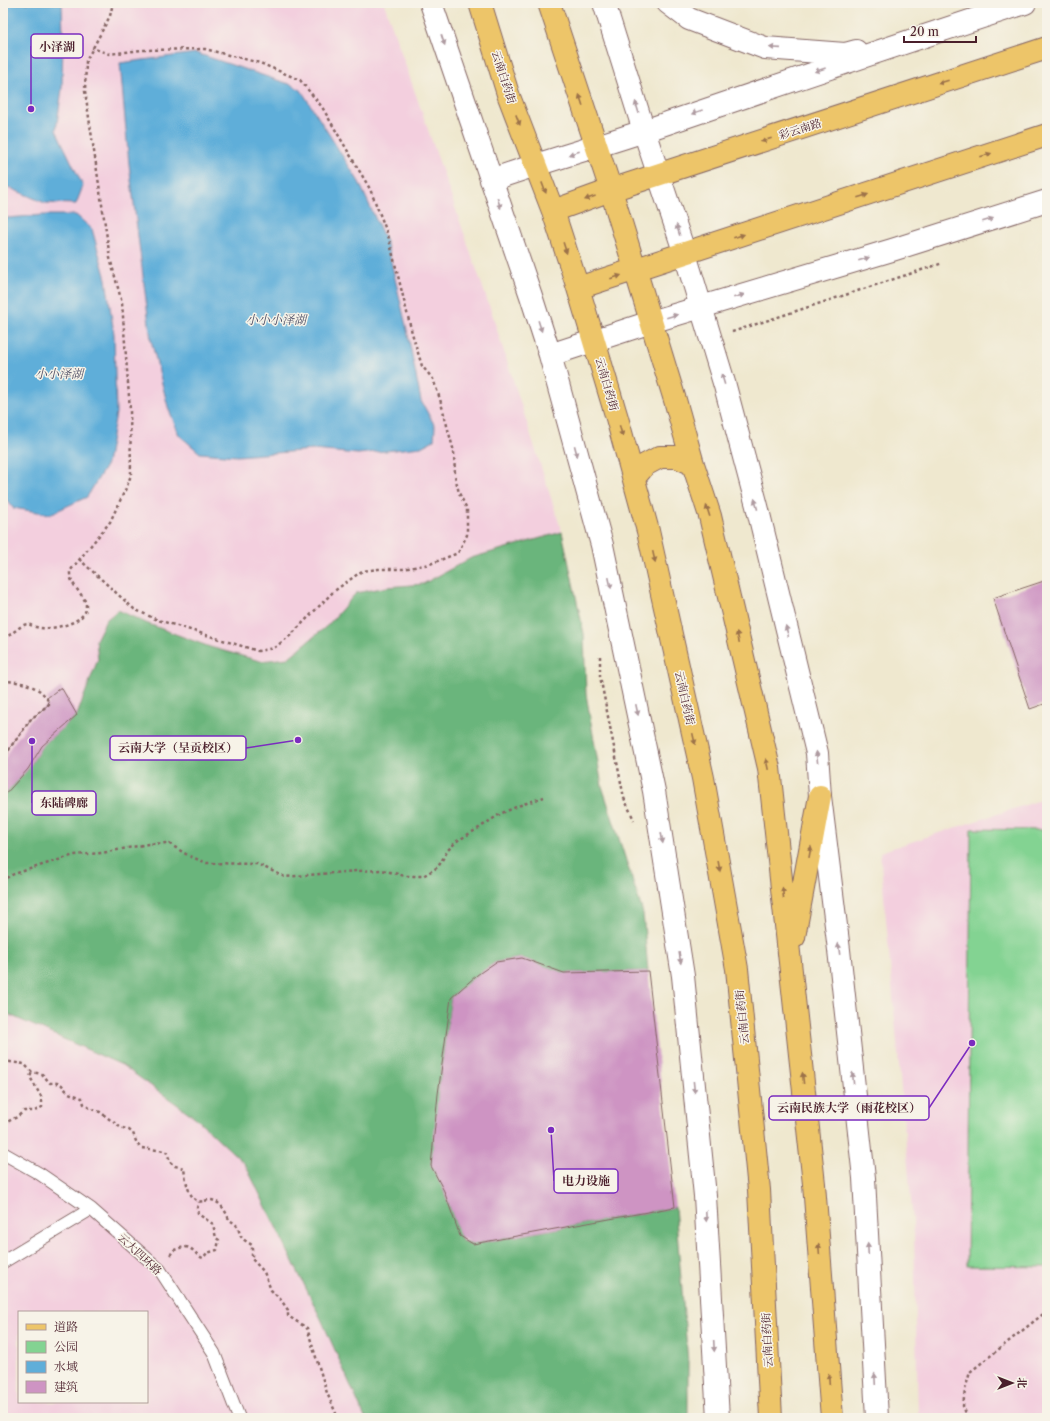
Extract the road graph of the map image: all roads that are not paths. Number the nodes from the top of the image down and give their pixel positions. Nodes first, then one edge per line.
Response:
1 (431, 3) edge
2 (480, 3) edge
3 (549, 3) edge
4 (604, 3) edge
5 (668, 3) edge
6 (1025, 3) edge
7 (924, 36) junction
8 (1047, 39) edge
9 (1047, 48) edge
10 (968, 74) junction
11 (644, 131) junction
12 (1047, 135) edge
13 (1047, 139) edge
14 (1023, 143) junction
15 (596, 146) junction
16 (536, 164) junction
17 (660, 174) junction
18 (491, 180) junction
19 (611, 190) junction
20 (1047, 201) edge
21 (553, 211) junction
22 (686, 254) junction
23 (636, 270) junction
24 (578, 288) junction
25 (702, 308) junction
26 (651, 322) junction
27 (594, 340) junction
28 (550, 355) junction
29 (693, 464) junction
30 (634, 478) junction
31 (820, 796) junction
32 (790, 960) junction
33 (3, 1153) edge
34 (91, 1209) junction
35 (3, 1262) edge
36 (240, 1418) edge
37 (718, 1418) edge
38 (771, 1418) edge
39 (832, 1418) edge
40 (877, 1418) edge

1 -> 18 street
2 -> 16 main road, 云南白药街
15 -> 3 main road
11 -> 4 street
7 -> 5 street
6 - 7 street
7 -> 11 street
8 - 10 main road
9 - 10 main road, 彩云南路
10 -> 17 main road, 彩云南路
11 - 15 street
11 - 17 street
12 - 14 main road
13 - 14 main road
22 -> 14 main road
15 -> 16 street
15 - 19 main road
16 - 18 street
16 -> 21 main road, 云南白药街
17 - 19 main road, 彩云南路
22 -> 17 street
18 -> 28 street
19 -> 21 main road, 彩云南路
19 - 23 main road
25 -> 20 street
21 -> 24 main road, 云南白药街
22 - 23 main road
22 - 25 street
24 -> 23 main road
23 - 26 main road
24 - 27 main road, 云南白药街
26 -> 25 street
31 -> 25 street
26 - 27 street
26 - 29 main road
27 - 28 street
27 -> 30 main road, 云南白药街
28 -> 37 street
29 - 30 main road
32 -> 29 main road
30 -> 38 main road, 云南白药街
32 -> 31 main road
40 -> 31 street
39 -> 32 main road
33 - 34 lane, 云大四环路
34 - 35 lane
34 - 36 lane, 云大四环路

